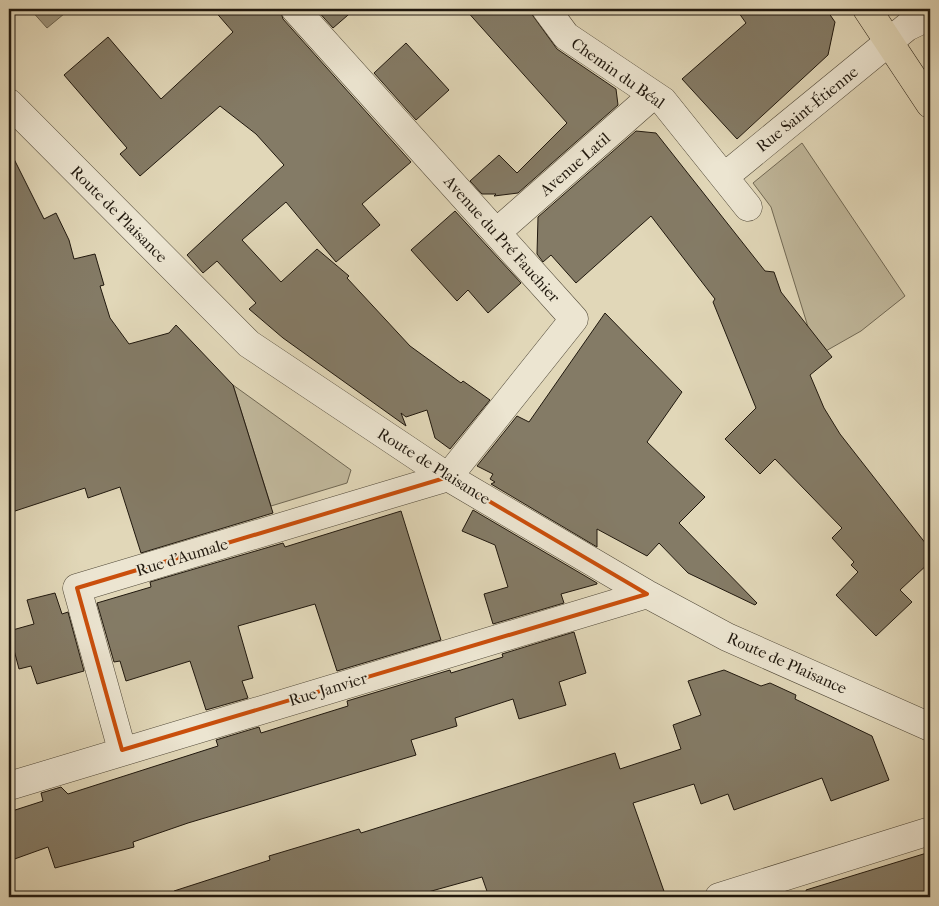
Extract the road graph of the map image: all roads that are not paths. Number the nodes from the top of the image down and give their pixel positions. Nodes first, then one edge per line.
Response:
1 (295, 9) edge
2 (546, 9) edge
3 (867, 9) edge
4 (930, 16) edge
5 (889, 41) junction
6 (653, 95) junction
7 (9, 103) edge
8 (930, 104) edge
9 (724, 177) junction
10 (748, 207) dead end
11 (497, 232) junction
12 (448, 477) junction
13 (647, 594) junction
14 (930, 727) edge
15 (122, 750) junction
16 (9, 786) edge
17 (930, 832) edge
18 (719, 897) edge

1 - 11 street, Avenue du Pré Fauchier
2 - 6 street, Chemin du Béal
3 - 5 main road
4 - 5 street, Rue Saint-Étienne
5 - 8 main road
5 - 9 street, Rue Saint-Étienne
6 - 9 street, Chemin du Béal
6 - 11 street, Avenue Latil
7 - 12 street, Route de Plaisance
9 - 10 street, Chemin du Béal
11 - 12 street, Avenue du Pré Fauchier
12 - 13 street, Route de Plaisance
12 - 15 street, Rue d'Aumale
13 - 14 street, Route de Plaisance
13 - 15 street, Rue Janvier
15 - 16 street, Rue Janvier
17 - 18 street

